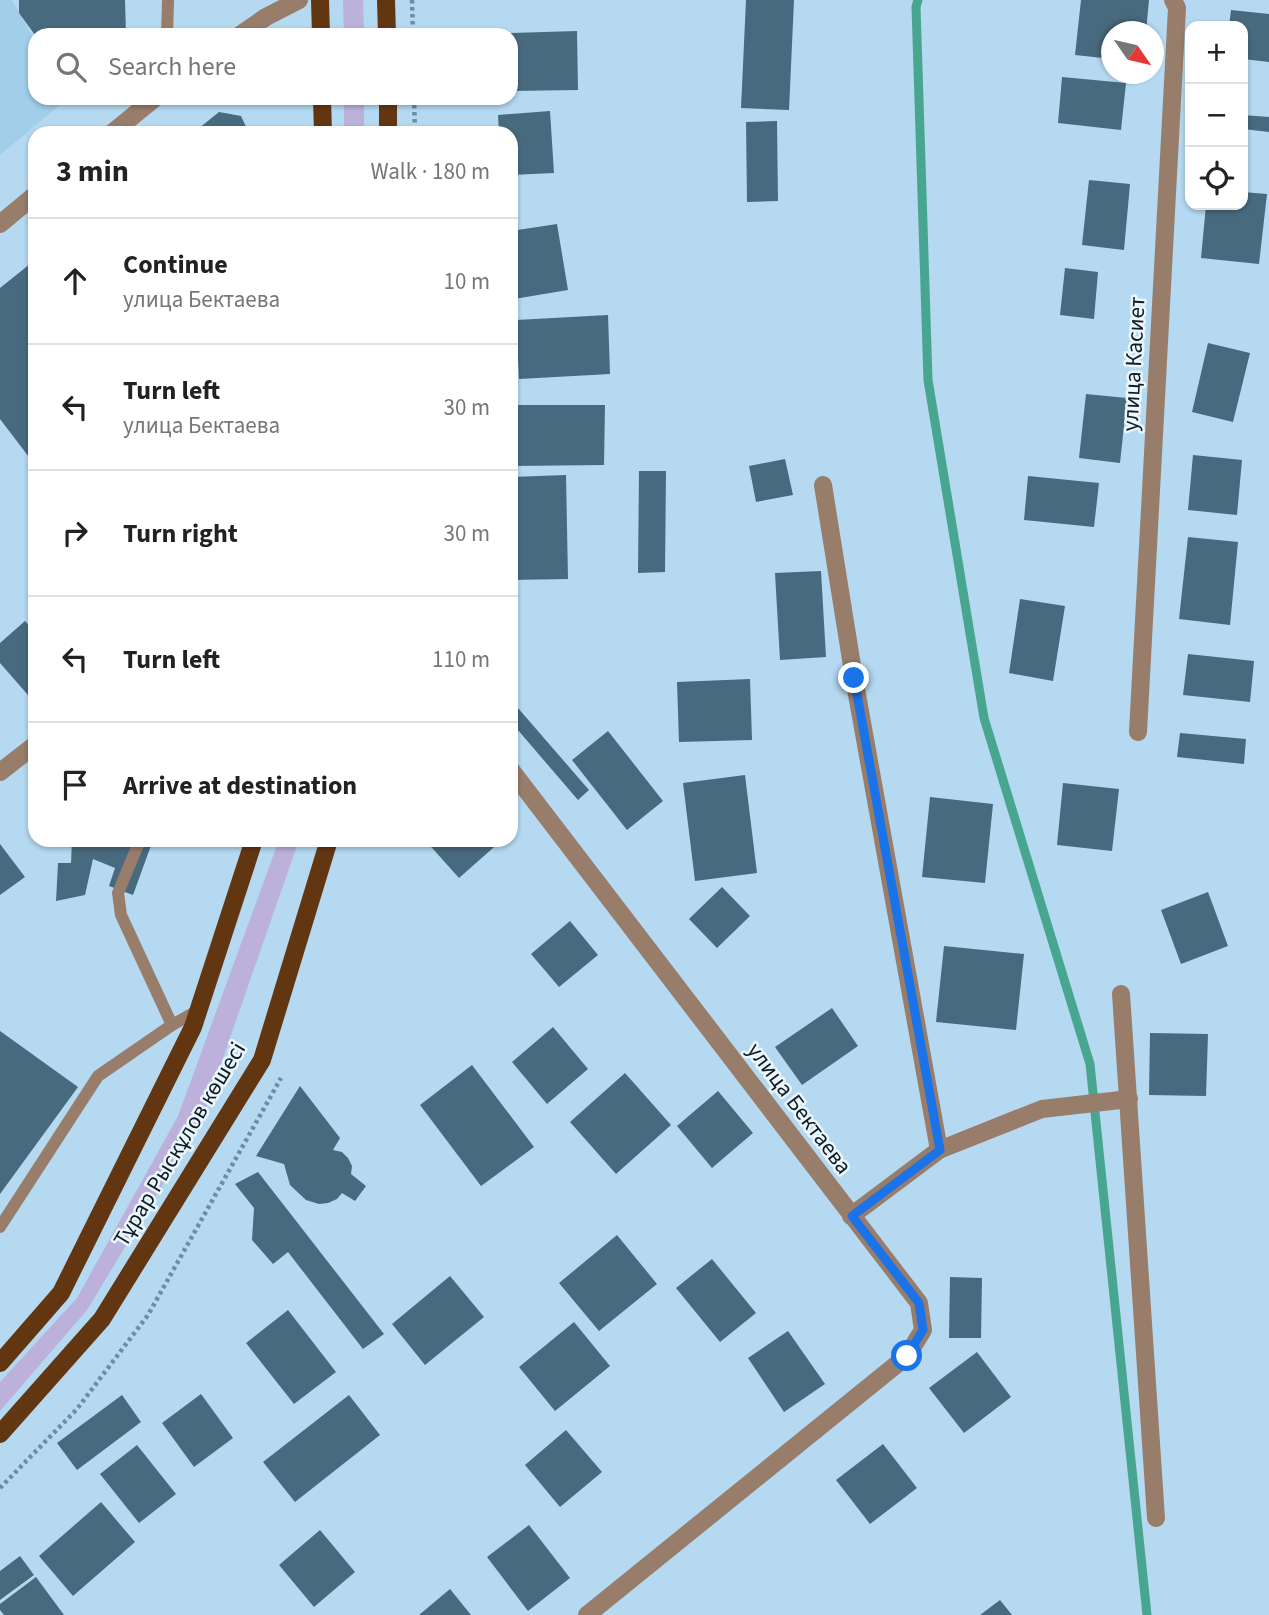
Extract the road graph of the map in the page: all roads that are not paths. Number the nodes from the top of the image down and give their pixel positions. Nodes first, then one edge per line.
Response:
1 (168, 0) edge
2 (299, 0) edge
3 (320, 0) edge
4 (386, 0) edge
5 (1173, 0) edge
6 (167, 28) edge
7 (250, 28) edge
8 (321, 28) edge
9 (387, 28) edge
10 (146, 105) edge
11 (323, 105) edge
12 (388, 105) edge
13 (121, 126) edge
14 (323, 126) edge
15 (388, 126) edge
16 (28, 201) edge
17 (0, 224) edge
18 (823, 485) dead end
19 (1138, 732) dead end
20 (28, 750) edge
21 (0, 772) edge
22 (518, 779) edge
23 (137, 847) edge
24 (252, 847) edge
25 (327, 847) edge
26 (1121, 994) dead end
27 (200, 1010) junction
28 (172, 1025) junction
29 (1129, 1099) junction
30 (940, 1150) junction
31 (852, 1216) junction
32 (0, 1227) edge
33 (0, 1363) edge
34 (0, 1434) edge
35 (1156, 1518) dead end
36 (587, 1615) edge

1 - 6 lane
2 - 7 street
3 - 8 main road
4 - 9 main road
5 - 19 street, улица Касиет
10 - 13 street
11 - 14 main road
12 - 15 main road
16 - 17 street
18 - 30 street
20 - 21 street
22 - 31 street, улица Бектаева
23 - 28 lane
24 - 27 main road, Тұрар Рыскұлов көшесі
25 - 34 main road, Тұрар Рыскұлов көшесі
26 - 29 street
27 - 28 lane
27 - 33 main road, Тұрар Рыскұлов көшесі
28 - 32 lane
29 - 30 street
29 - 35 street
30 - 31 street
31 - 36 street, улица Бектаева

